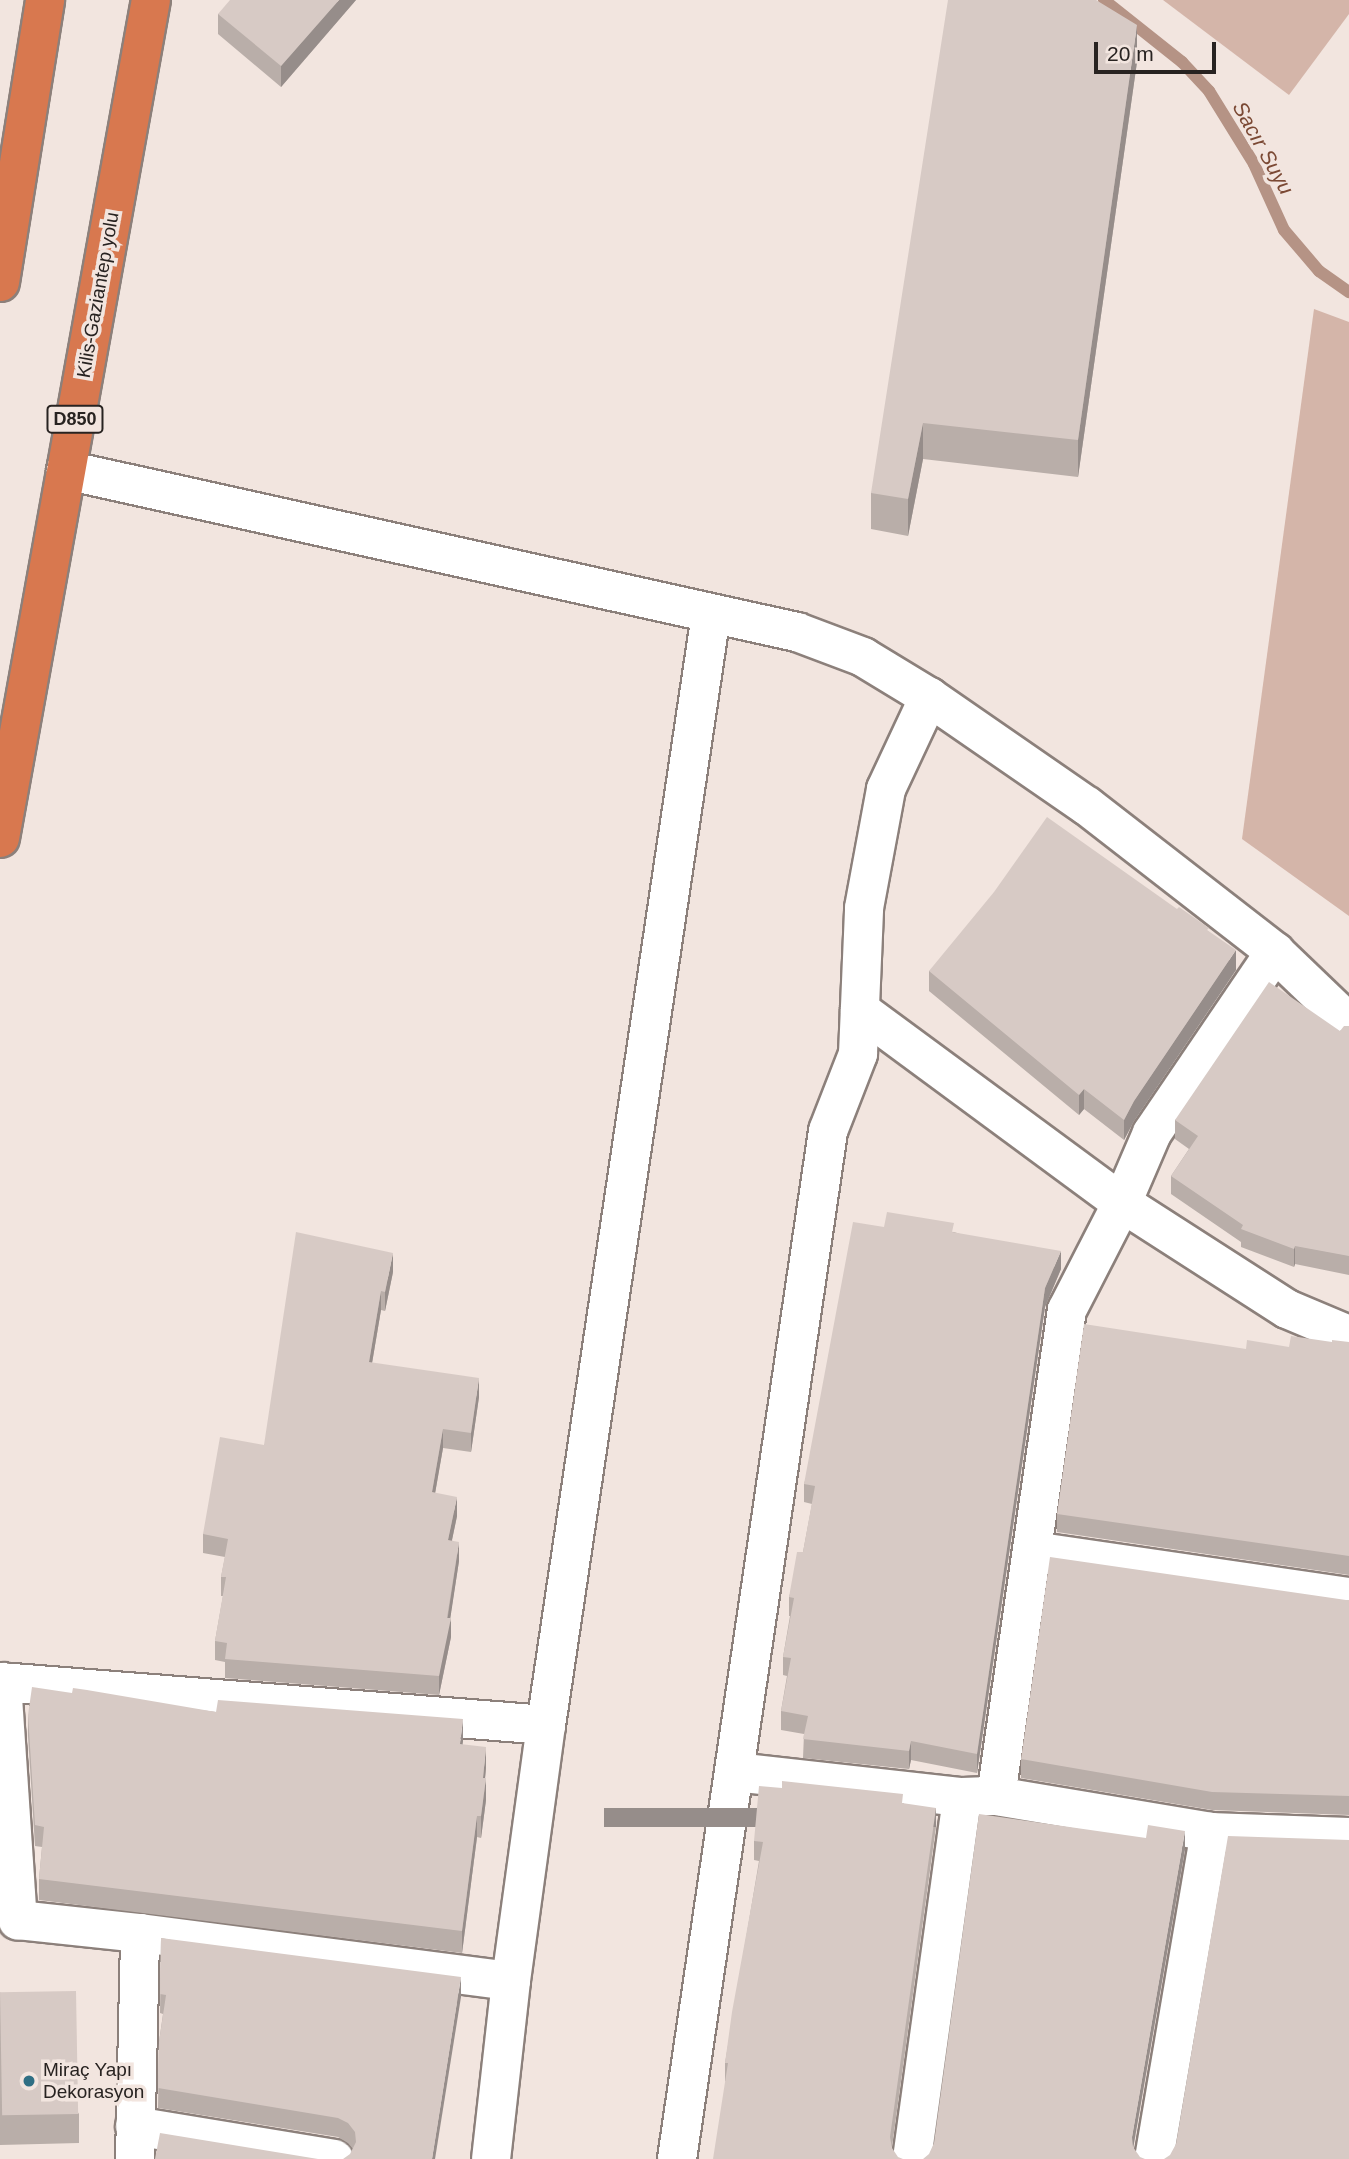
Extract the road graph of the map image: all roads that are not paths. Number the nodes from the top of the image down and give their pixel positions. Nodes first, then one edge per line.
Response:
1 (42, 0) edge
2 (151, 0) edge
3 (0, 282) edge
4 (66, 470) junction
5 (711, 614) junction
6 (929, 697) junction
7 (0, 838) edge
8 (1275, 952) junction
9 (860, 1010) junction
10 (1349, 1023) edge
11 (1122, 1203) junction
12 (1349, 1335) edge
13 (1034, 1551) junction
14 (1349, 1597) edge
15 (1, 1682) edge
16 (546, 1725) junction
17 (735, 1772) junction
18 (979, 1797) junction
19 (1210, 1832) junction
20 (1349, 1837) edge
21 (140, 1933) junction
22 (511, 1980) junction
23 (135, 2143) edge
24 (334, 2159) edge
25 (491, 2159) edge
26 (677, 2159) edge
27 (912, 2159) edge
28 (1154, 2159) edge

1 - 3 highway
2 - 4 highway, Kilis-Gaziantep yolu / D850
4 - 5 street
4 - 7 highway, Kilis-Gaziantep yolu / D850
5 - 6 street
5 - 16 street
6 - 8 street
6 - 9 street
8 - 10 street
8 - 11 street
9 - 11 street
9 - 17 street
11 - 12 street
11 - 13 street
13 - 14 street
13 - 18 street
15 - 16 street
15 - 21 street
16 - 22 street
17 - 18 street
17 - 26 street
18 - 19 street
18 - 27 street
19 - 20 street
19 - 28 street
21 - 22 street
21 - 23 street
22 - 25 street
23 - 24 street

